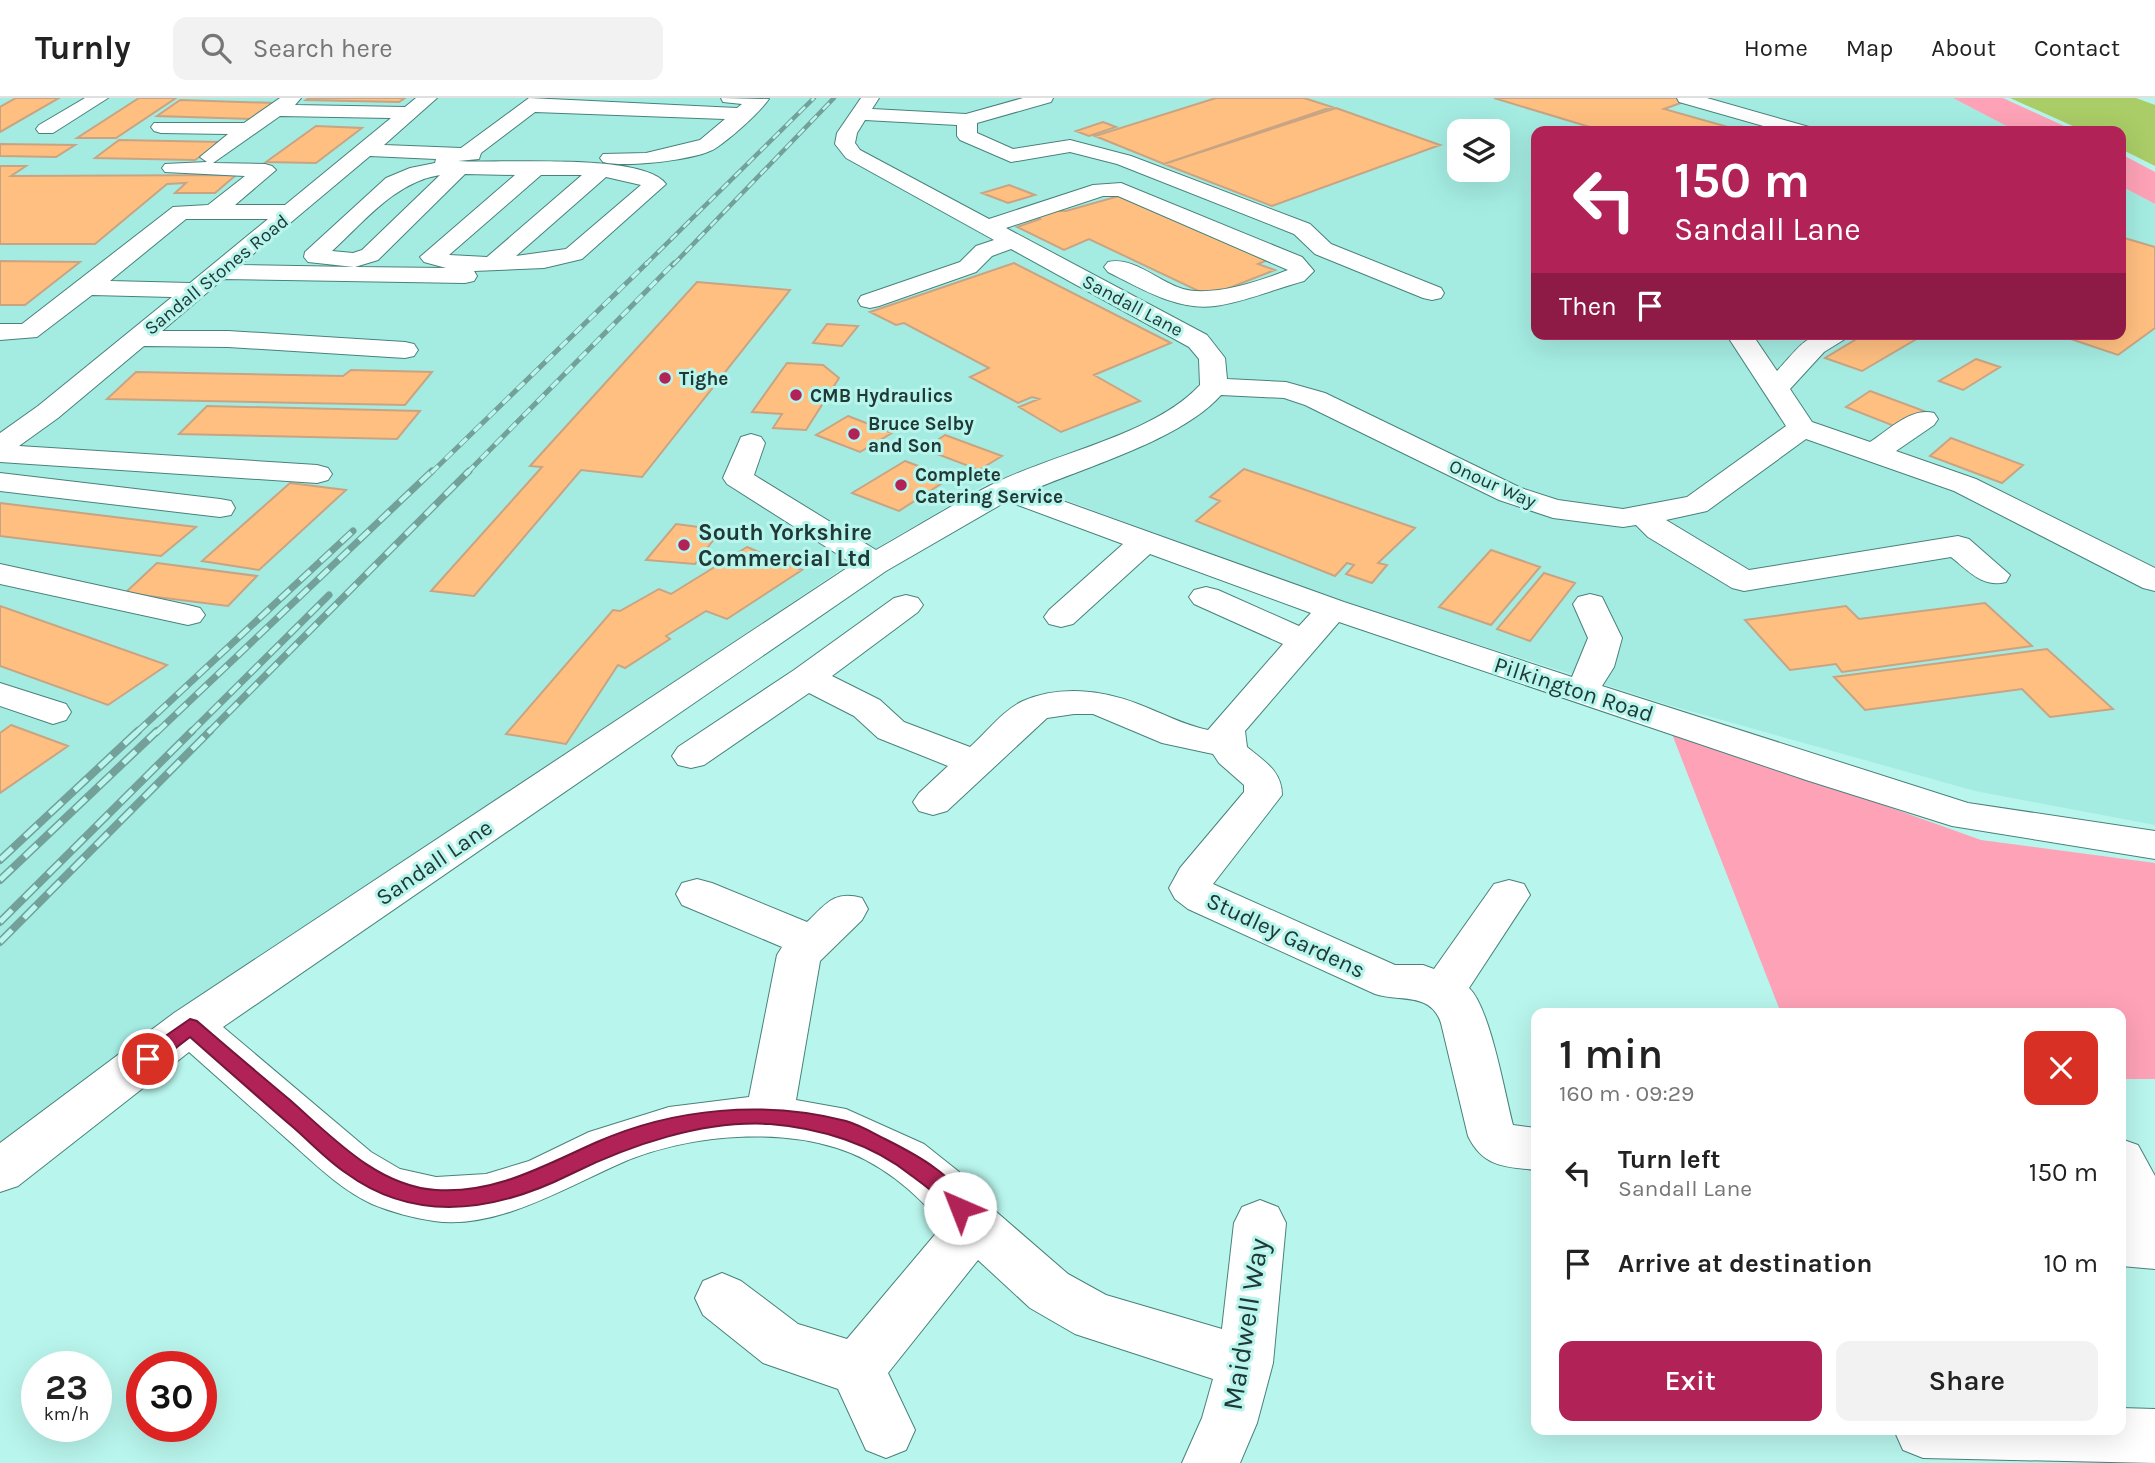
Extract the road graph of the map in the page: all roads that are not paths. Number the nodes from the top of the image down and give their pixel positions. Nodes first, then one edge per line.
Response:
1 (99, 98) edge
2 (1044, 98) edge
3 (1686, 98) edge
4 (760, 99) edge
5 (536, 102) edge
6 (284, 104) edge
7 (419, 105) edge
8 (736, 106) edge
9 (864, 106) edge
10 (967, 120) junction
11 (1784, 126) edge
12 (161, 127) dead end
13 (251, 127) junction
14 (306, 127) dead end
15 (46, 129) dead end
16 (265, 146) dead end
17 (366, 150) junction
18 (457, 161) junction
19 (536, 167) junction
20 (172, 168) dead end
21 (599, 172) junction
22 (213, 212) junction
23 (290, 212) junction
24 (1001, 229) junction
25 (495, 263) junction
26 (218, 272) junction
27 (467, 276) dead end
28 (86, 288) junction
29 (196, 290) junction
30 (1432, 293) dead end
31 (1173, 294) junction
32 (870, 301) dead end
33 (1138, 307) junction
34 (0, 332) edge
35 (138, 338) junction
36 (1744, 340) edge
37 (1826, 340) edge
38 (405, 350) dead end
39 (1213, 386) junction
40 (1777, 387) junction
41 (1924, 419) dead end
42 (1802, 428) junction
43 (751, 443) dead end
44 (0, 446) edge
45 (0, 453) edge
46 (1873, 453) junction
47 (317, 474) dead end
48 (0, 482) edge
49 (1005, 490) junction
50 (220, 508) dead end
51 (1643, 515) junction
52 (1145, 541) junction
53 (875, 564) junction
54 (0, 574) edge
55 (1994, 575) dead end
56 (2155, 581) edge
57 (1206, 597) dead end
58 (1590, 604) dead end
59 (906, 605) dead end
60 (1332, 609) junction
61 (188, 615) dead end
62 (1061, 617) dead end
63 (1305, 640) junction
64 (807, 678) junction
65 (1581, 692) junction
66 (3, 698) edge
67 (53, 712) dead end
68 (1226, 742) junction
69 (691, 756) dead end
70 (975, 763) junction
71 (933, 802) dead end
72 (2155, 845) edge
73 (697, 894) dead end
74 (1509, 895) dead end
75 (847, 909) dead end
76 (811, 941) junction
77 (1443, 990) junction
78 (190, 1026) junction
79 (769, 1116) junction
80 (1531, 1148) edge
81 (2126, 1170) edge
82 (0, 1171) edge
83 (1260, 1223) dead end
84 (975, 1225) junction
85 (2155, 1225) edge
86 (2126, 1244) edge
87 (2155, 1247) edge
88 (722, 1298) dead end
89 (1245, 1363) junction
90 (857, 1369) junction
91 (886, 1430) dead end
92 (2089, 1435) edge
93 (2155, 1437) edge
94 (1212, 1463) edge

1 - 15 street
2 - 10 street
3 - 11 street
4 - 8 street
5 - 8 street
5 - 18 street
6 - 7 street
6 - 13 street
7 - 17 street, Sandall Stones Road
8 - 18 street
9 - 10 street
9 - 24 street, Sandall Lane
10 - 30 street
12 - 13 street
13 - 14 street
13 - 16 street
17 - 18 street
17 - 23 street, Sandall Stones Road
18 - 18 street
18 - 19 street
19 - 21 street
19 - 25 street
20 - 22 street
21 - 25 street
21 - 25 street
22 - 23 street
22 - 28 street
23 - 26 street, Sandall Stones Road
24 - 31 street
24 - 31 street
24 - 32 street
24 - 33 street, Sandall Lane
26 - 27 street
26 - 29 street, Sandall Stones Road
28 - 29 street
28 - 34 street
29 - 35 street, Sandall Stones Road
31 - 33 street
33 - 39 street, Sandall Lane
35 - 38 street
35 - 44 street, Sandall Stones Road
36 - 40 street
37 - 40 street
39 - 49 street, Sandall Lane
39 - 51 street, Onour Way
40 - 42 street
41 - 46 street
42 - 46 street
42 - 51 street, Onour Way
43 - 53 street
45 - 47 street
46 - 56 street
48 - 50 street
49 - 52 street, Pilkington Road
49 - 53 street, Sandall Lane
51 - 55 street
52 - 60 street, Pilkington Road
52 - 62 street
53 - 78 street, Sandall Lane
54 - 61 street
57 - 63 street
58 - 65 street
59 - 64 street
60 - 63 street
60 - 65 street, Pilkington Road
63 - 68 street
64 - 69 street
64 - 70 street
65 - 72 street, Pilkington Road
66 - 67 street
68 - 70 street
68 - 77 street, Studley Gardens
70 - 71 street
73 - 76 street
74 - 77 street
75 - 76 street
76 - 79 street
77 - 80 street
78 - 79 street
78 - 82 street, Sandall Lane
79 - 84 street
81 - 85 street
83 - 89 street, Maidwell Way
84 - 89 street
84 - 90 street
86 - 87 street
88 - 90 street
89 - 94 street, Maidwell Way
90 - 91 street
92 - 93 street

